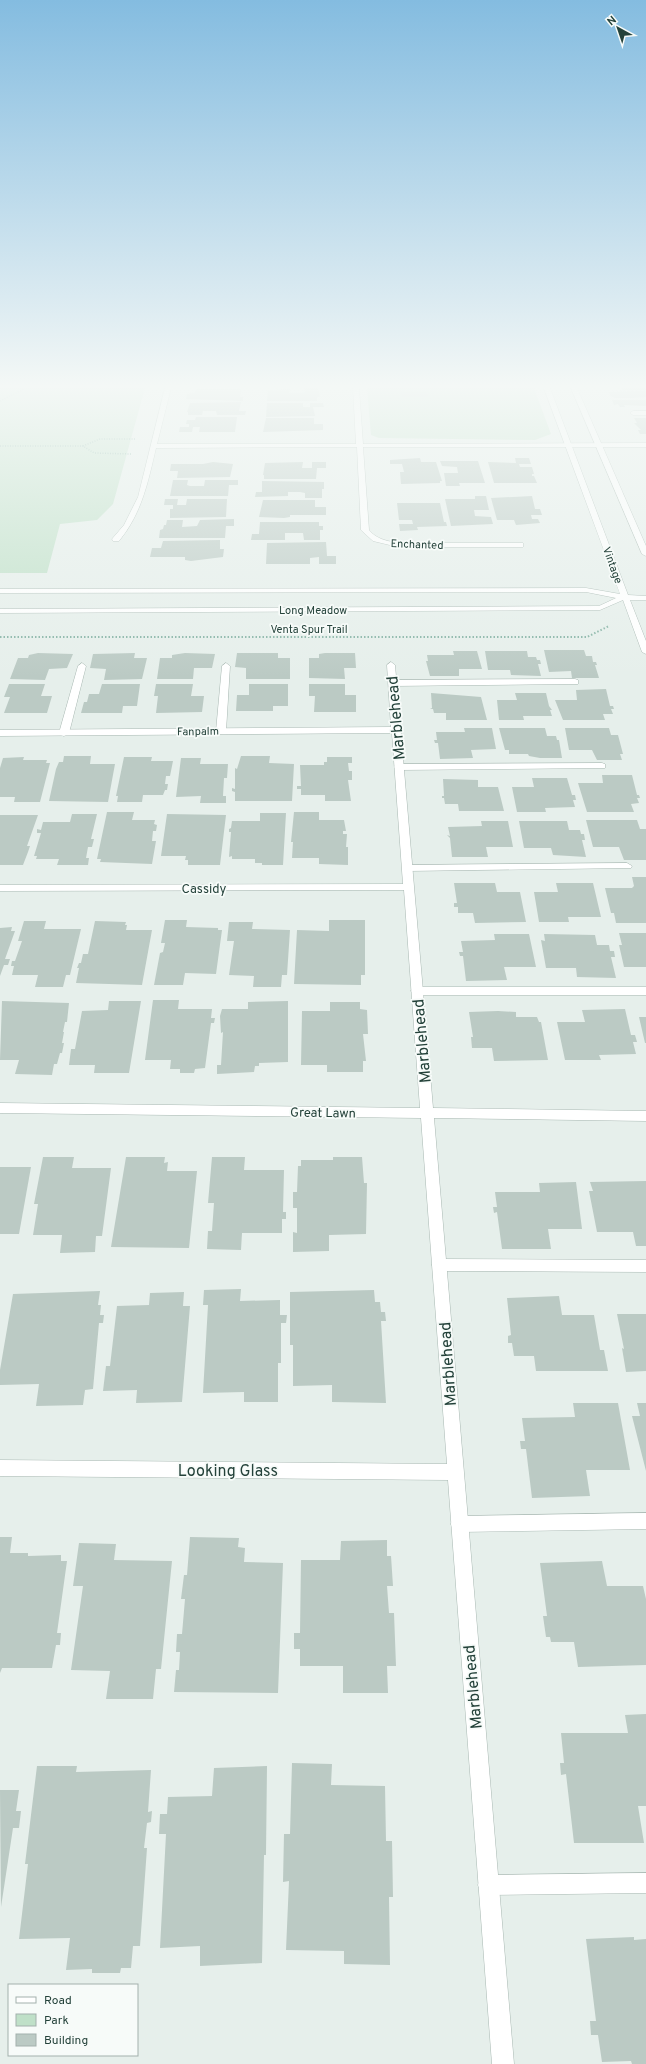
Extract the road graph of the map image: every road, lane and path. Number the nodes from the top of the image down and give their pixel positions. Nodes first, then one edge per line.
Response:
1 (144, 484) edge
2 (362, 484) edge
3 (583, 484) edge
4 (616, 484) edge
5 (116, 539) dead end
6 (520, 545) dead end
7 (646, 554) edge
8 (0, 591) edge
9 (624, 598) junction
10 (646, 598) edge
11 (0, 611) edge
12 (611, 625) dead end
13 (0, 637) edge
14 (646, 652) edge
15 (391, 665) dead end
16 (82, 666) dead end
17 (226, 666) dead end
18 (575, 682) dead end
19 (392, 683) junction
20 (396, 730) junction
21 (221, 731) junction
22 (64, 732) junction
23 (0, 733) edge
24 (602, 766) dead end
25 (399, 767) junction
26 (628, 866) dead end
27 (407, 868) junction
28 (409, 887) junction
29 (0, 888) edge
30 (417, 991) junction
31 (646, 991) edge
32 (0, 1108) edge
33 (427, 1113) junction
34 (646, 1116) edge
35 (439, 1265) junction
36 (646, 1266) edge
37 (0, 1468) edge
38 (455, 1472) junction
39 (646, 1521) edge
40 (459, 1524) junction
41 (646, 1883) edge
42 (488, 1885) junction
43 (503, 2064) edge

1 - 5 street
2 - 6 street, Enchanted
3 - 9 street, Vintage
4 - 7 street
8 - 9 street, Long Meadow
9 - 10 street, Long Meadow
9 - 11 street, Long Meadow
9 - 14 street, Vintage
12 - 13 path, Venta Spur Trail
15 - 19 street, Marblehead
16 - 22 street
17 - 21 street
18 - 19 street
19 - 20 street, Marblehead
20 - 21 street, Fanpalm
20 - 25 street, Marblehead
21 - 22 street, Fanpalm
22 - 23 street, Fanpalm
24 - 25 street
25 - 27 street, Marblehead
26 - 27 street
27 - 28 street, Marblehead
28 - 29 street, Cassidy
28 - 30 street, Marblehead
30 - 31 street
30 - 33 street, Marblehead
32 - 33 street, Great Lawn
33 - 34 street, Great Lawn
33 - 35 street, Marblehead
35 - 36 street
35 - 38 street, Marblehead
37 - 38 street, Looking Glass
38 - 40 street, Marblehead
39 - 40 street
40 - 42 street, Marblehead
41 - 42 street
42 - 43 street, Marblehead

